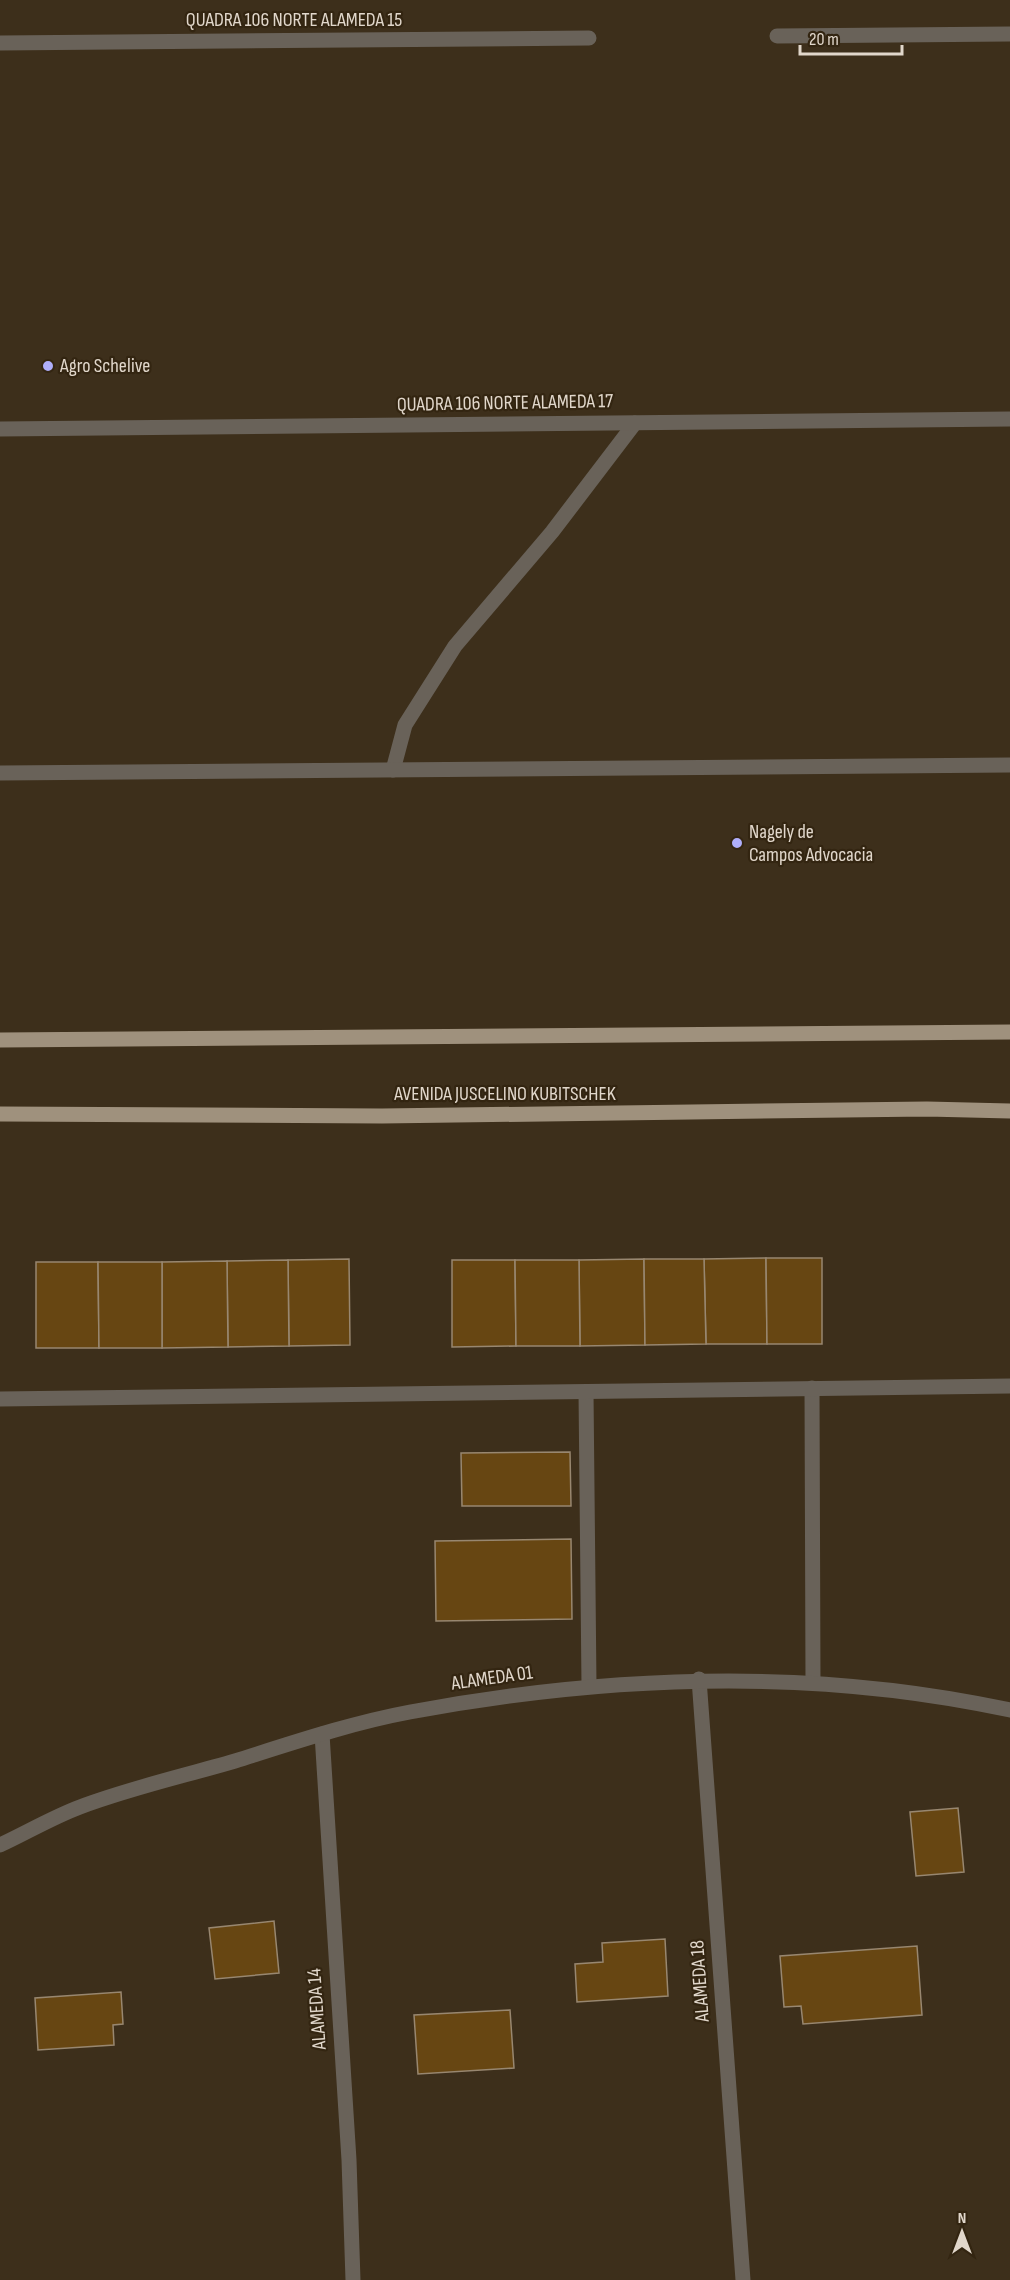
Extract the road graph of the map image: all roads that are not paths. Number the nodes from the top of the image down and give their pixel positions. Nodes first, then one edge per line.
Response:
1 (1010, 34) edge
2 (777, 36) dead end
3 (589, 38) dead end
4 (0, 43) edge
5 (1010, 419) edge
6 (635, 423) junction
7 (0, 429) edge
8 (1010, 765) edge
9 (393, 770) junction
10 (0, 773) edge
11 (1010, 1032) edge
12 (0, 1040) edge
13 (1010, 1111) edge
14 (0, 1114) edge
15 (1010, 1386) edge
16 (812, 1388) junction
17 (586, 1392) junction
18 (0, 1400) edge
19 (699, 1679) junction
20 (813, 1682) junction
21 (589, 1686) junction
22 (1010, 1710) edge
23 (322, 1734) junction
24 (0, 1845) edge
25 (353, 2280) edge
26 (743, 2280) edge

1 - 2 street
3 - 4 street, QUADRA 106 NORTE ALAMEDA 15
5 - 6 street, QUADRA 106 NORTE ALAMEDA 17
6 - 7 street, QUADRA 106 NORTE ALAMEDA 17
6 - 9 street
8 - 9 street
9 - 10 street
11 - 12 main road
13 - 14 main road, AVENIDA JUSCELINO KUBITSCHEK
15 - 16 street
16 - 17 street
16 - 20 street
17 - 18 street
17 - 21 street
19 - 20 street, ALAMEDA 01
19 - 21 street, ALAMEDA 01
19 - 26 street, ALAMEDA 18
20 - 22 street, ALAMEDA 01
21 - 23 street, ALAMEDA 01
23 - 24 street, ALAMEDA 01
23 - 25 street, ALAMEDA 14

